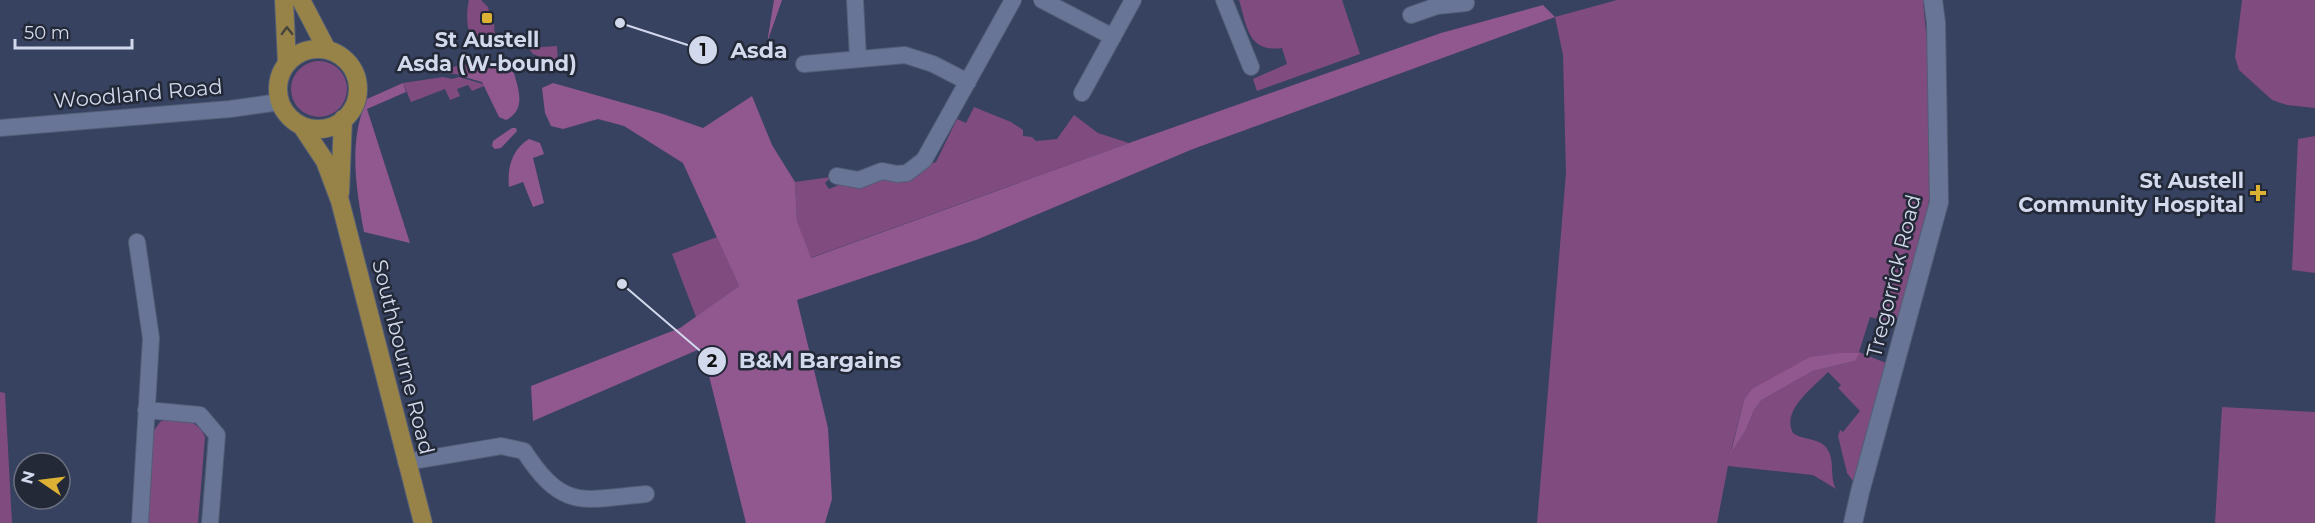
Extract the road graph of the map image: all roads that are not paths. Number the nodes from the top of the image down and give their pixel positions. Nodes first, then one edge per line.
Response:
1 (284, 0) edge
2 (302, 0) edge
3 (855, 0) edge
4 (1014, 0) edge
5 (1042, 0) edge
6 (1132, 0) edge
7 (1224, 0) edge
8 (1933, 0) edge
9 (1437, 3) edge
10 (1466, 3) dead end
11 (1412, 15) dead end
12 (1113, 37) junction
13 (327, 50) junction
14 (858, 58) junction
15 (287, 63) junction
16 (804, 64) dead end
17 (1251, 67) dead end
18 (968, 82) junction
19 (1082, 93) dead end
20 (280, 102) junction
21 (343, 119) junction
22 (301, 125) junction
23 (0, 128) edge
24 (837, 176) dead end
25 (340, 201) junction
26 (137, 242) dead end
27 (146, 410) junction
28 (406, 462) junction
29 (646, 494) dead end
30 (140, 523) edge
31 (210, 523) edge
32 (423, 523) edge
33 (1853, 523) edge

15 -> 1 highway
2 - 13 highway
3 - 14 street
4 - 18 street
5 - 12 street
6 - 12 street
7 - 17 street
8 - 33 street, Tregorrick Road
9 - 10 street
9 - 11 street
12 - 19 street
13 - 15 highway
13 - 21 highway
14 - 16 street
14 - 18 street
15 - 20 highway
18 - 24 street
20 - 22 highway
20 - 23 street, Woodland Road
21 - 22 highway
21 - 25 highway, Southbourne Road
22 - 25 highway, Southbourne Road
25 - 28 highway, Southbourne Road
26 - 27 street
27 - 30 street
27 - 31 street
28 - 29 street
28 - 32 highway, Southbourne Road

